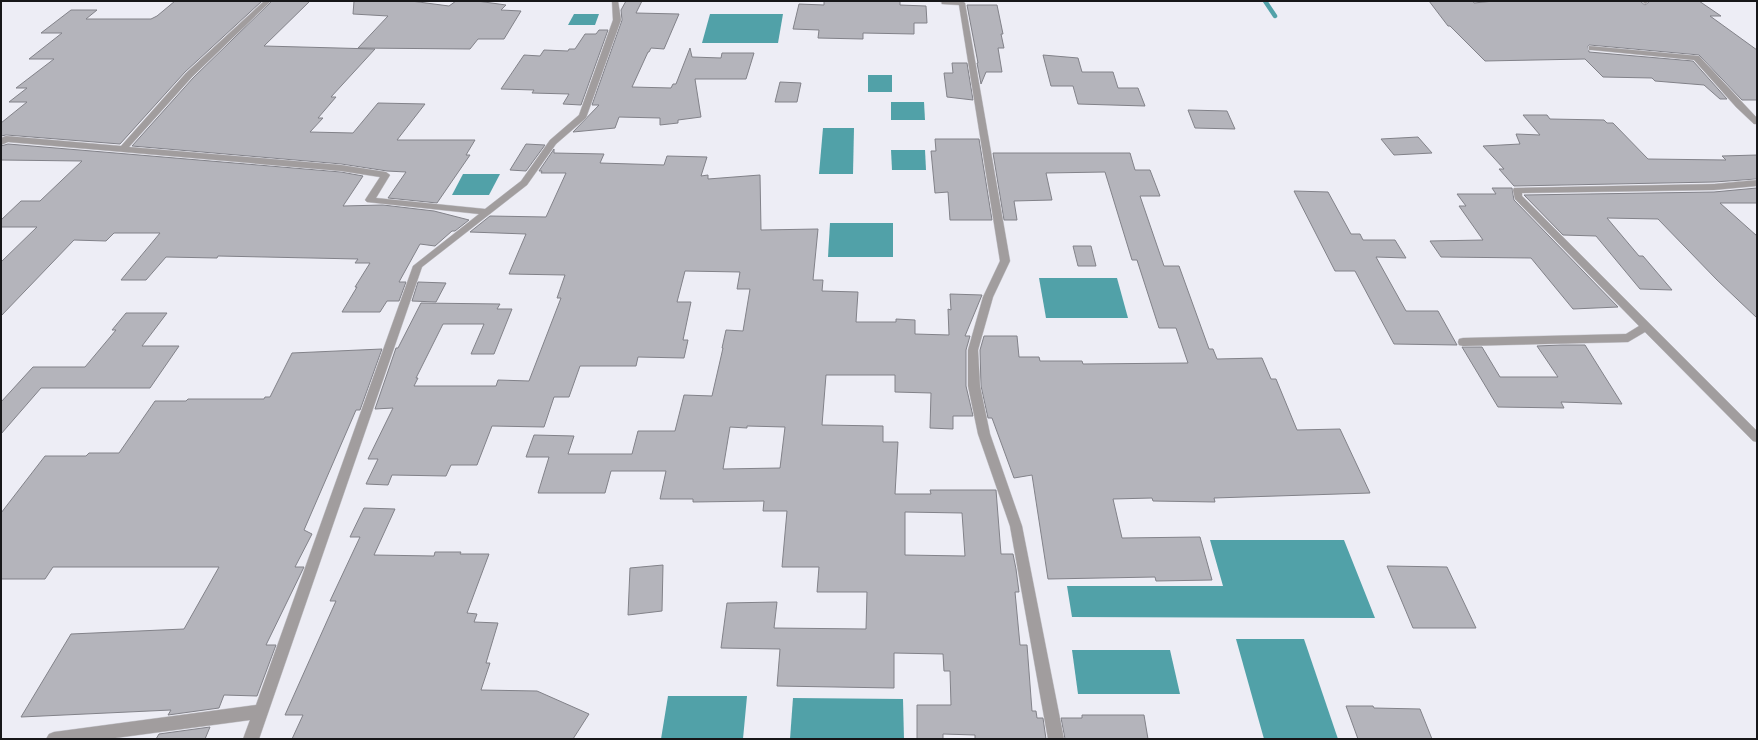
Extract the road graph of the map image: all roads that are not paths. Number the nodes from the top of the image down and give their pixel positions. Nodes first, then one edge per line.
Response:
1 (268, 1) edge
2 (615, 1) edge
3 (944, 1) edge
4 (1592, 48) dead end
5 (1757, 122) edge
6 (1, 142) edge
7 (123, 149) junction
8 (1757, 184) edge
9 (486, 212) junction
10 (1646, 326) junction
11 (1463, 342) dead end
12 (1757, 438) edge
13 (261, 711) junction
14 (54, 739) edge
15 (251, 739) edge
16 (1056, 739) edge

1 - 7 street
2 - 9 street
3 - 16 street
4 - 5 street
6 - 7 street
7 - 9 street
8 - 10 street
9 - 13 street
10 - 11 street
10 - 12 street
13 - 14 street
13 - 15 street

